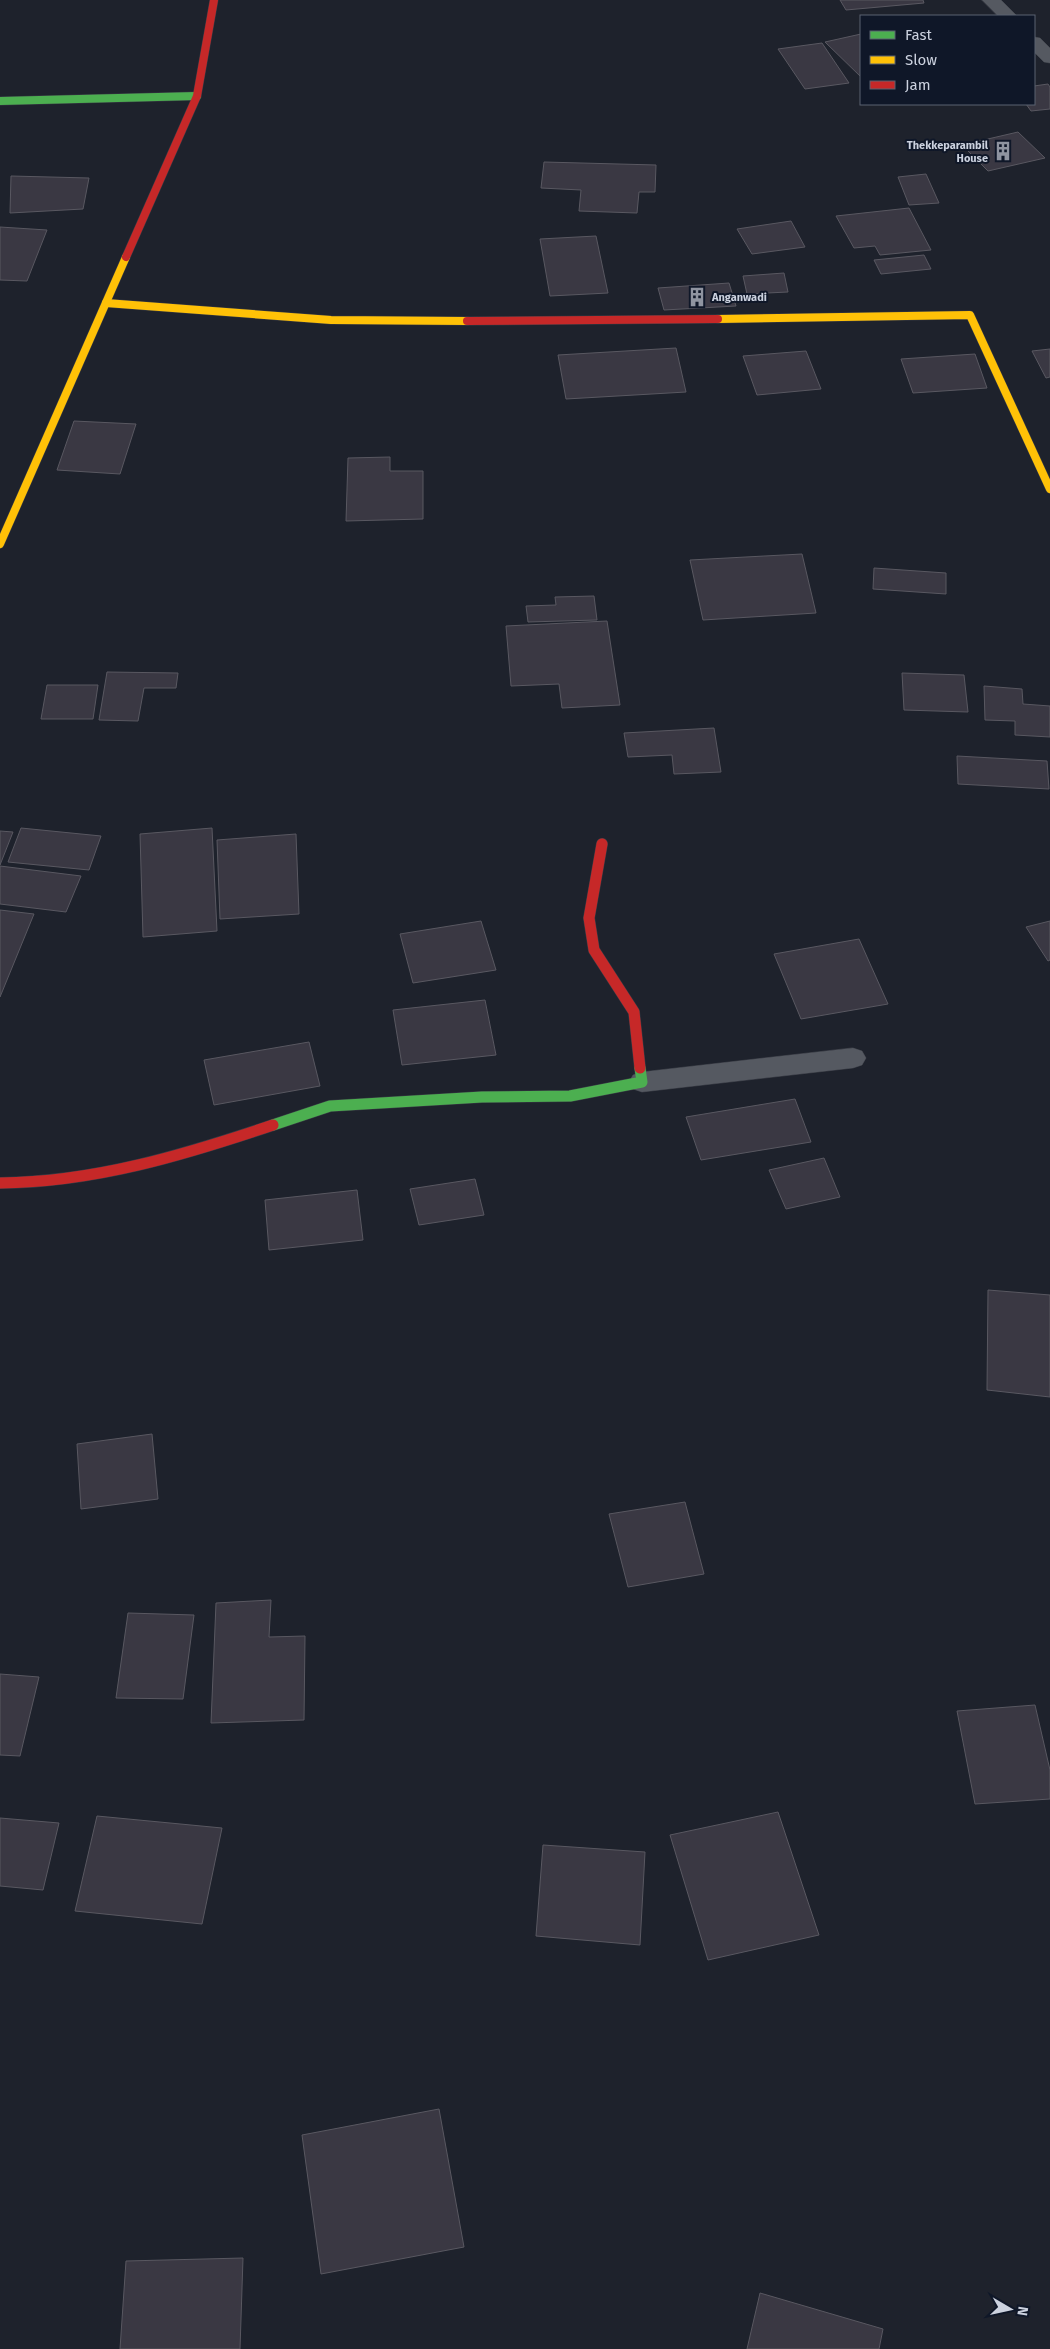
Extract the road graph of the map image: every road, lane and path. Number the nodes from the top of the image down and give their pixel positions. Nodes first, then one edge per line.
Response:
1 (214, 0) edge
2 (991, 0) edge
3 (1007, 15) edge
4 (1035, 43) edge
5 (1050, 58) edge
6 (197, 96) junction
7 (0, 101) edge
8 (106, 303) junction
9 (1050, 489) edge
10 (0, 544) edge
11 (602, 844) dead end
12 (853, 1058) dead end
13 (642, 1082) junction
14 (0, 1183) edge

1 - 6 street
2 - 3 street
4 - 5 street
6 - 7 street
6 - 8 street
8 - 9 street
8 - 10 street
11 - 13 street
12 - 13 street
13 - 14 street

